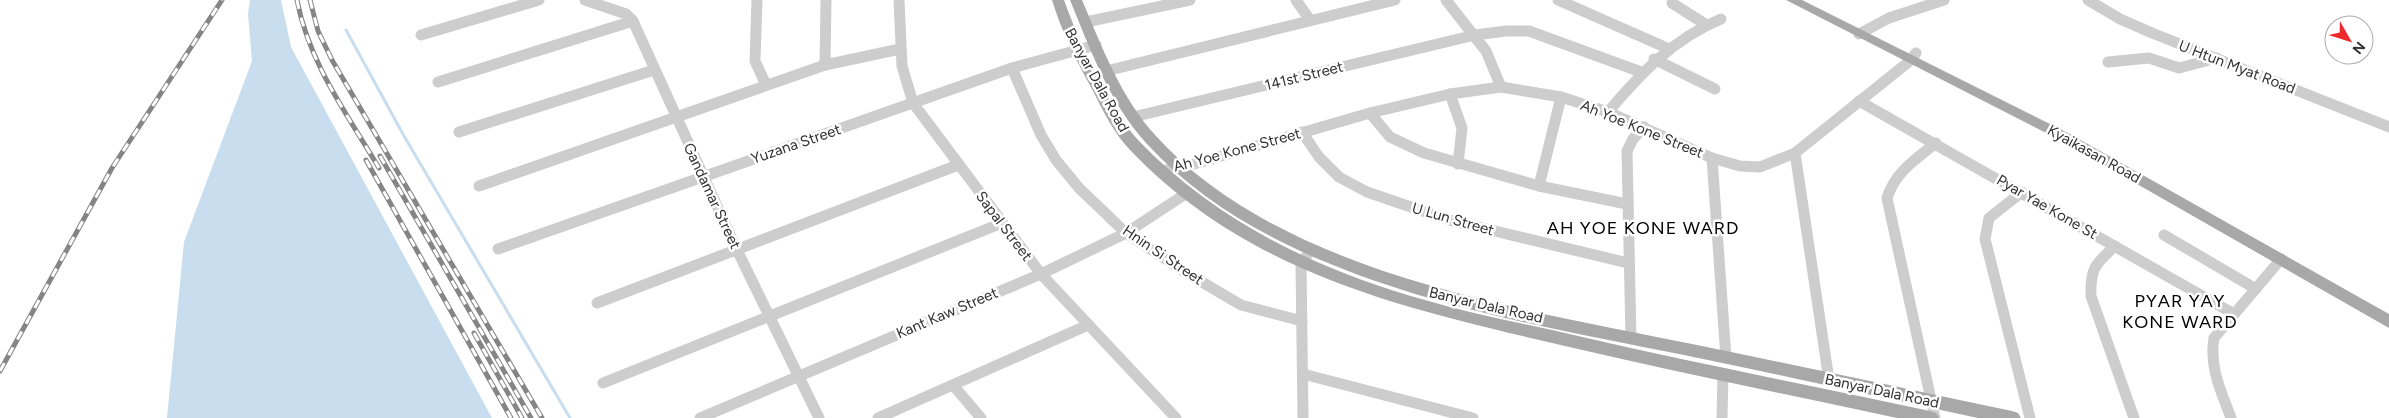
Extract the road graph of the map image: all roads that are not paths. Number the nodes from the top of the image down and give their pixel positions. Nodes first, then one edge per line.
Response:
1 (539, 0) edge
2 (585, 0) edge
3 (757, 0) edge
4 (826, 0) edge
5 (899, 0) edge
6 (1058, 0) edge
7 (1076, 0) edge
8 (1190, 0) edge
9 (1296, 0) edge
10 (1395, 0) edge
11 (1446, 0) edge
12 (1558, 0) edge
13 (1792, 0) edge
14 (1811, 0) edge
15 (1944, 0) edge
16 (2088, 0) edge
17 (1373, 2) edge
18 (1672, 3) dead end
19 (1721, 19) dead end
20 (1310, 20) junction
21 (633, 21) junction
22 (1086, 22) junction
23 (1705, 24) junction
24 (1863, 31) junction
25 (421, 35) dead end
26 (1475, 35) junction
27 (1096, 45) junction
28 (1667, 48) junction
29 (900, 49) junction
30 (1078, 49) junction
31 (1914, 57) junction
32 (2217, 58) junction
33 (1654, 59) junction
34 (2108, 62) dead end
35 (825, 65) junction
36 (1012, 68) junction
37 (654, 70) junction
38 (1106, 71) junction
39 (1640, 72) junction
40 (438, 82) dead end
41 (766, 85) junction
42 (1500, 87) junction
43 (1715, 88) dead end
44 (1450, 94) junction
45 (1561, 97) junction
46 (1859, 101) junction
47 (913, 103) junction
48 (1608, 112) junction
49 (1370, 113) junction
50 (1133, 117) junction
51 (675, 118) junction
52 (1644, 127) junction
53 (2389, 127) edge
54 (459, 132) dead end
55 (1302, 132) junction
56 (1936, 143) junction
57 (1795, 153) junction
58 (1712, 158) junction
59 (1458, 164) junction
60 (958, 165) junction
61 (1180, 168) junction
62 (1160, 171) junction
63 (704, 176) junction
64 (479, 186) dead end
65 (1540, 186) junction
66 (2022, 192) junction
67 (1187, 193) junction
68 (1627, 204) junction
69 (1002, 223) junction
70 (1126, 233) junction
71 (2164, 235) dead end
72 (2115, 246) junction
73 (498, 249) dead end
74 (737, 250) junction
75 (1306, 256) junction
76 (2281, 260) junction
77 (1628, 263) junction
78 (1041, 274) junction
79 (2256, 289) junction
80 (598, 303) dead end
81 (2389, 310) edge
82 (2234, 314) junction
83 (769, 316) junction
84 (1302, 321) junction
85 (2389, 322) edge
86 (1088, 325) junction
87 (1631, 339) junction
88 (1725, 366) junction
89 (1303, 374) junction
90 (798, 375) junction
91 (1830, 380) junction
92 (602, 383) dead end
93 (953, 385) junction
94 (1931, 401) junction
95 (700, 418) edge
96 (819, 418) edge
97 (878, 418) edge
98 (981, 418) edge
99 (1176, 418) edge
100 (1303, 418) edge
101 (1473, 418) edge
102 (1722, 418) edge
103 (1930, 418) edge
104 (1935, 418) edge
105 (2012, 418) edge
106 (2030, 418) edge
107 (2134, 418) edge
108 (2231, 418) edge

1 - 25 street
2 - 21 street
3 - 41 street
4 - 35 street
5 - 29 street, Sapal Street
6 - 30 main road, Banyar Dala Road
7 - 22 main road, Banyar Dala Road
8 - 22 street
9 - 20 street
10 - 17 street
11 - 26 street
12 - 28 street
13 - 24 main road, Kyaikasan Road
14 - 24 main road, Kyaikasan Road
15 - 24 street
16 - 32 street, U Htun Myat Road
17 - 20 street
18 - 23 street
19 - 23 street
20 - 38 street
21 - 37 street, Gandamar Street
21 - 40 street
22 - 27 main road, Banyar Dala Road
23 - 28 street
24 - 31 main road, Kyaikasan Road
26 - 39 street, 141st Street
26 - 42 street
26 - 50 street, 141st Street
27 - 30 street, Yuzana Street
27 - 38 main road, Banyar Dala Road
28 - 33 street
29 - 35 street
29 - 47 street, Sapal Street
30 - 36 street, Yuzana Street
30 - 62 main road, Banyar Dala Road
31 - 46 street, Ah Yoe Kone Street
31 - 76 main road, Kyaikasan Road
31 - 81 main road, Kyaikasan Road
32 - 34 street
32 - 53 street, U Htun Myat Road
33 - 39 street
33 - 43 street
35 - 41 street
36 - 47 street, Yuzana Street
36 - 70 street, Hnin Si Street
37 - 51 street, Gandamar Street
37 - 54 street
38 - 50 main road, Banyar Dala Road
39 - 48 street
41 - 51 street
42 - 44 street, Ah Yoe Kone Street
42 - 45 street, Ah Yoe Kone Street
44 - 49 street, Ah Yoe Kone Street
44 - 59 street
45 - 48 street, Ah Yoe Kone Street
45 - 65 street
46 - 56 street, Pyar Yae Kone St
46 - 57 street, Ah Yoe Kone Street
47 - 60 street, Sapal Street
47 - 63 street, Yuzana Street
48 - 52 street, Ah Yoe Kone Street
49 - 55 street, Ah Yoe Kone Street
49 - 59 street
50 - 61 main road, Banyar Dala Road
51 - 63 street, Gandamar Street
51 - 64 street
52 - 58 street, Ah Yoe Kone Street
52 - 68 street
55 - 61 street, Ah Yoe Kone Street
55 - 77 street, U Lun Street
56 - 66 street, Pyar Yae Kone St
56 - 94 street
57 - 58 street, Ah Yoe Kone Street
57 - 91 street
58 - 88 street
59 - 65 street
60 - 69 street, Sapal Street
60 - 74 street
61 - 62 street, Ah Yoe Kone Street
61 - 75 main road, Banyar Dala Road
62 - 67 main road, Banyar Dala Road
63 - 73 street, Yuzana Street
63 - 74 street, Gandamar Street
65 - 68 street
66 - 72 street, Pyar Yae Kone St
66 - 106 street
67 - 70 street, Kant Kaw Street
67 - 75 main road, Banyar Dala Road
68 - 77 street
69 - 78 street, Sapal Street
69 - 83 street
70 - 78 street, Kant Kaw Street
70 - 84 street, Hnin Si Street
71 - 79 street
72 - 82 street, Pyar Yae Kone St
72 - 107 street
74 - 80 street
74 - 83 street, Gandamar Street
75 - 84 street
75 - 87 main road, Banyar Dala Road
75 - 88 main road, Banyar Dala Road
76 - 79 street
76 - 85 main road, Kyaikasan Road
77 - 87 street
78 - 86 street, Sapal Street
78 - 90 street, Kant Kaw Street
79 - 82 street
82 - 108 street
83 - 90 street, Gandamar Street
83 - 92 street
84 - 89 street
86 - 93 street
86 - 99 street, Sapal Street
87 - 88 main road, Banyar Dala Road
88 - 91 main road, Banyar Dala Road
88 - 102 street
88 - 103 main road, Banyar Dala Road
89 - 100 street
89 - 101 street
90 - 95 street, Kant Kaw Street
90 - 96 street, Gandamar Street
91 - 94 main road, Banyar Dala Road
93 - 97 street
93 - 98 street
94 - 104 street
94 - 105 main road, Banyar Dala Road

